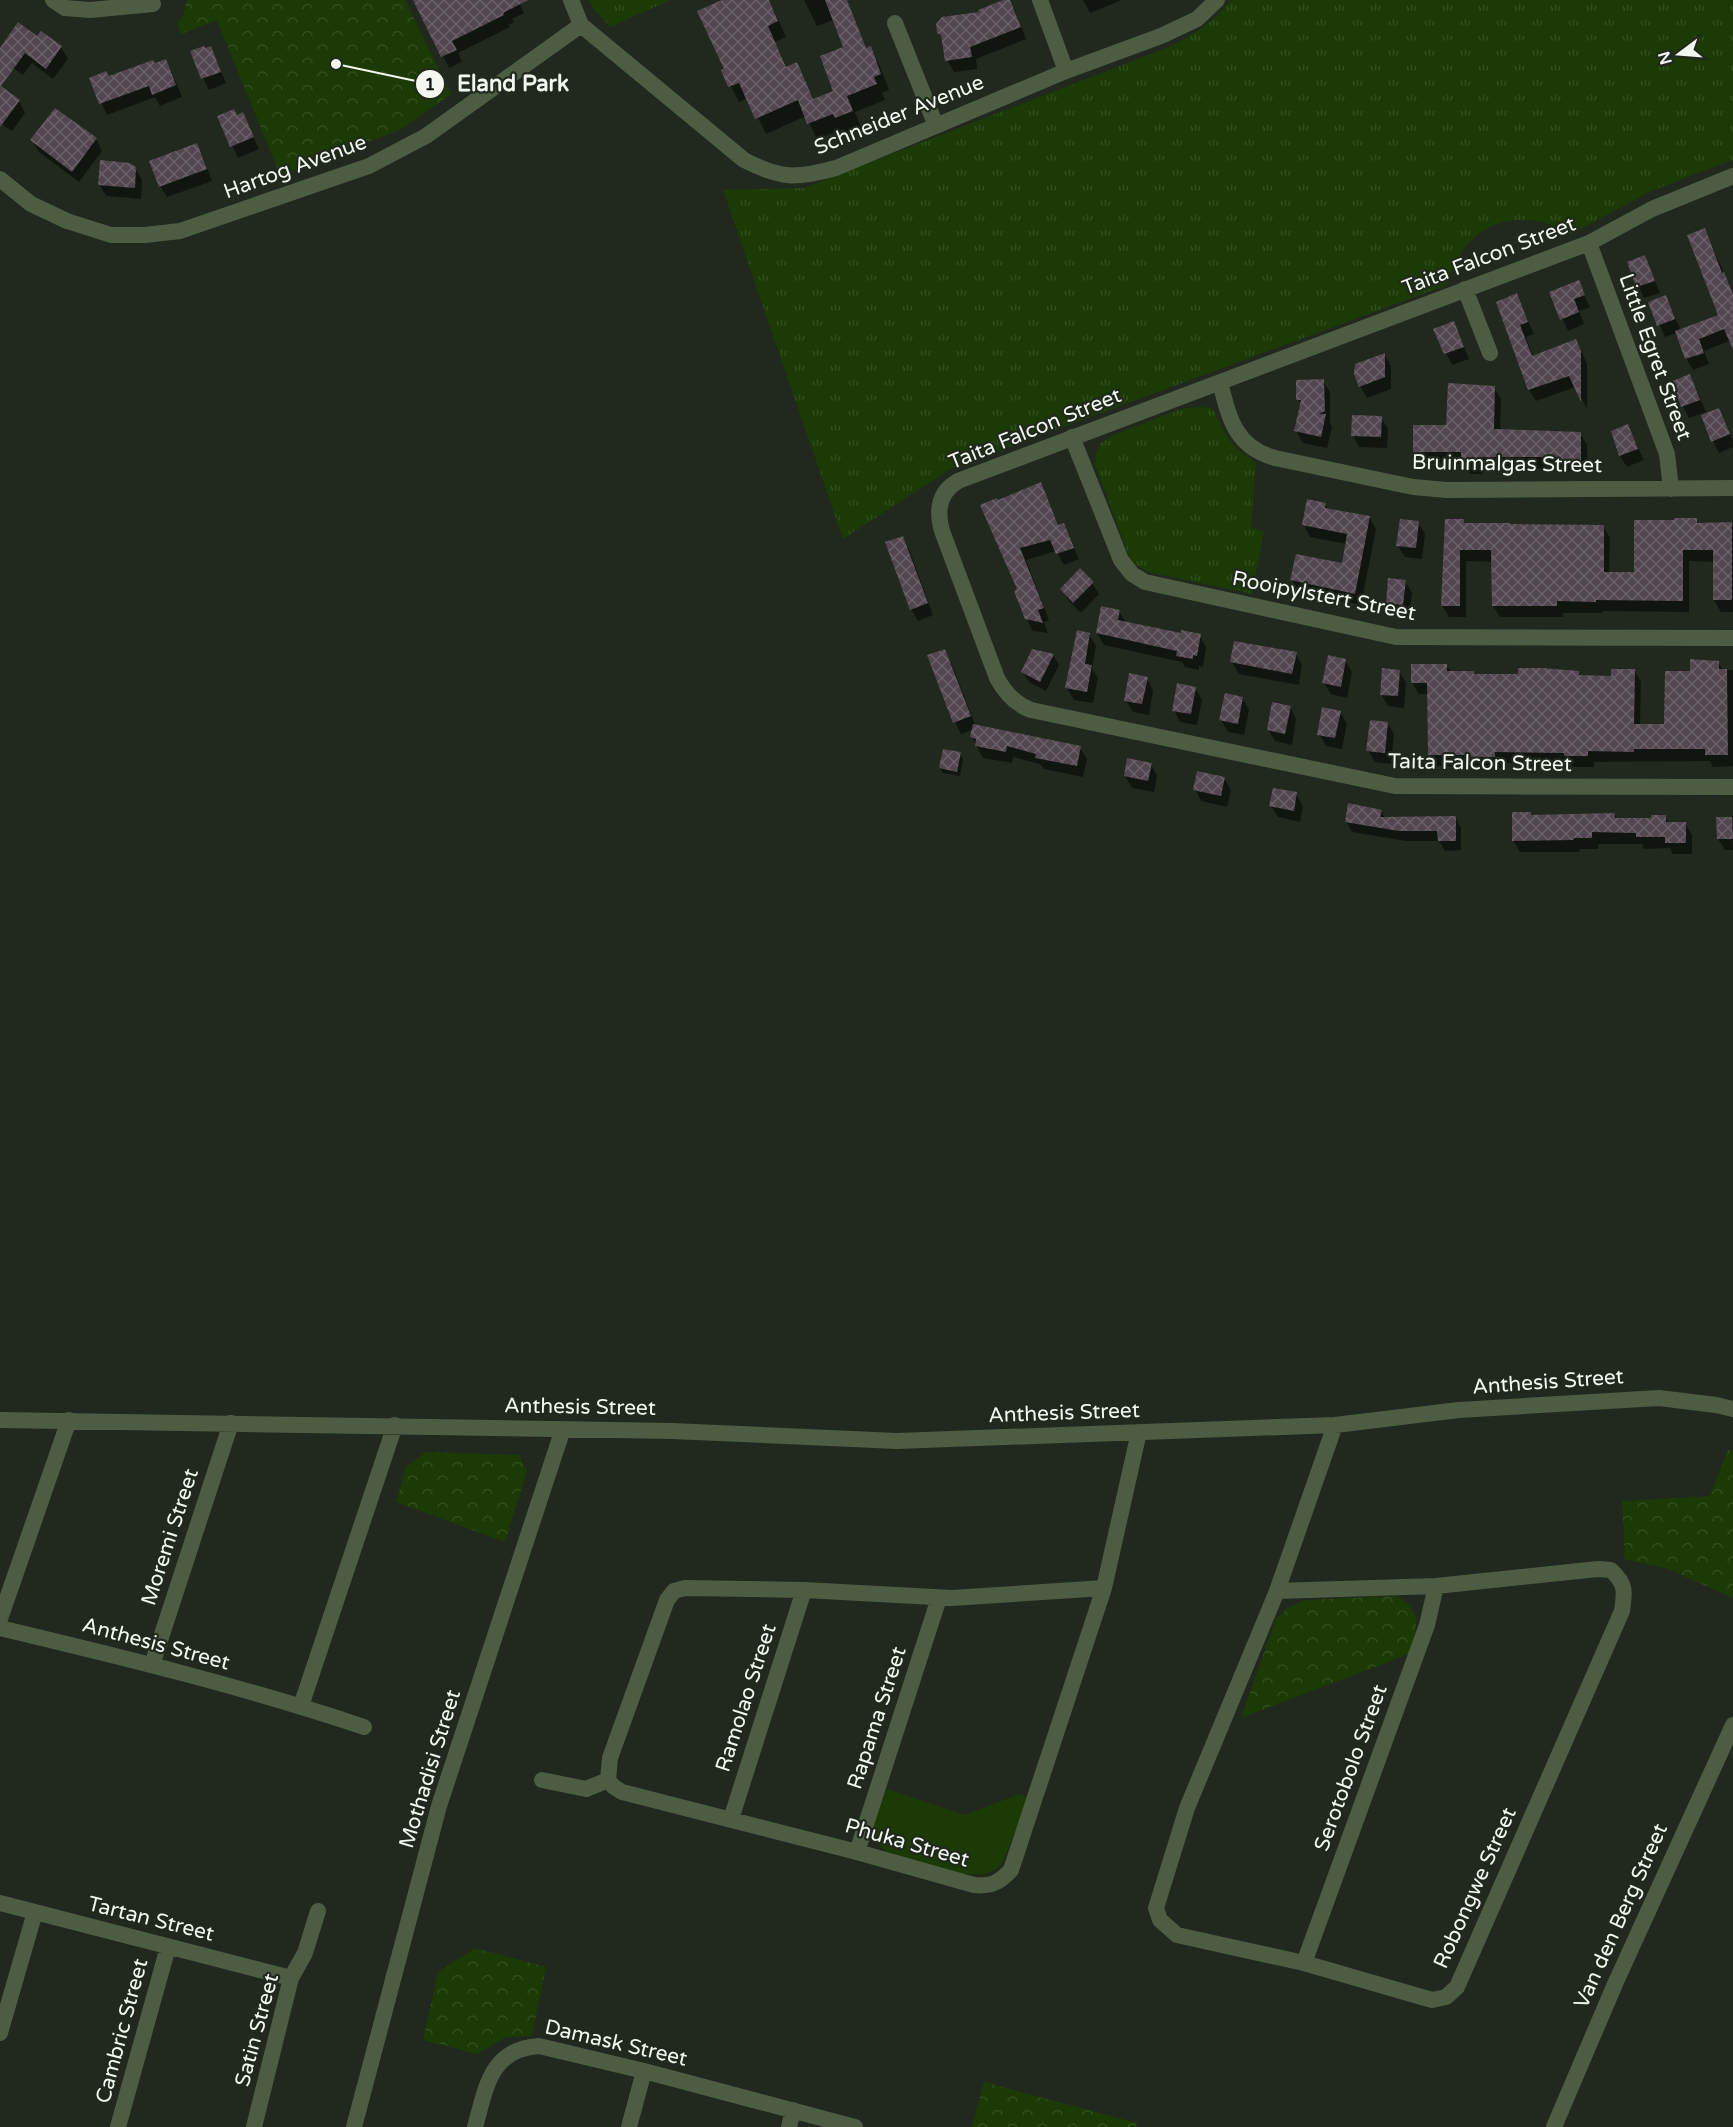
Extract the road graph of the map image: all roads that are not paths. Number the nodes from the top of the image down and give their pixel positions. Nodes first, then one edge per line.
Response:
1 (53, 0) edge
2 (571, 0) edge
3 (1040, 0) edge
4 (1218, 0) edge
5 (153, 4) dead end
6 (895, 23) dead end
7 (581, 25) junction
8 (1066, 71) junction
9 (936, 126) junction
10 (0, 179) edge
11 (1732, 180) edge
12 (1589, 243) junction
13 (1465, 289) junction
14 (1490, 353) dead end
15 (1220, 382) junction
16 (1072, 437) junction
17 (1733, 488) edge
18 (1671, 489) junction
19 (1733, 638) edge
20 (1733, 787) edge
21 (1733, 1409) edge
22 (0, 1420) edge
23 (69, 1420) junction
24 (231, 1423) junction
25 (395, 1425) junction
26 (1335, 1425) junction
27 (563, 1430) junction
28 (1139, 1432) junction
29 (1436, 1586) junction
30 (1104, 1588) junction
31 (804, 1590) junction
32 (1277, 1591) junction
33 (939, 1598) junction
34 (0, 1619) edge
35 (0, 1628) edge
36 (152, 1665) junction
37 (301, 1706) junction
38 (1733, 1725) edge
39 (364, 1727) dead end
40 (542, 1780) dead end
41 (608, 1780) junction
42 (731, 1819) junction
43 (857, 1851) junction
44 (0, 1903) edge
45 (318, 1911) dead end
46 (35, 1912) junction
47 (168, 1947) junction
48 (1304, 1963) junction
49 (291, 1978) junction
50 (0, 2033) edge
51 (644, 2072) junction
52 (793, 2110) junction
53 (118, 2127) edge
54 (254, 2127) edge
55 (354, 2127) edge
56 (475, 2127) edge
57 (629, 2127) edge
58 (789, 2127) edge
59 (855, 2127) edge
60 (1554, 2127) edge

1 - 5 street
2 - 7 street, Schneider Avenue
3 - 8 street
4 - 8 street, Schneider Avenue
6 - 9 street
7 - 9 street, Schneider Avenue
7 - 10 street, Hartog Avenue
8 - 9 street, Schneider Avenue
11 - 12 street, Taita Falcon Street
12 - 13 street, Taita Falcon Street
12 - 18 street, Little Egret Street
13 - 14 street
13 - 15 street, Taita Falcon Street
15 - 16 street, Taita Falcon Street
15 - 18 street, Bruinmalgas Street
16 - 19 street, Rooipylstert Street
16 - 20 street, Taita Falcon Street
17 - 18 street, Bruinmalgas Street
21 - 26 street, Anthesis Street
22 - 23 street, Anthesis Street
23 - 24 street, Anthesis Street
23 - 34 street
24 - 25 street, Anthesis Street
24 - 36 street, Moremi Street
25 - 27 street, Anthesis Street
25 - 37 street
26 - 28 street, Anthesis Street
26 - 32 street, Robongwe Street
27 - 28 street, Anthesis Street
27 - 55 street, Mothadisi Street
28 - 30 street, Phuka Street
29 - 32 street, Robongwe Street
29 - 48 street, Serotobolo Street
29 - 48 street, Robongwe Street
30 - 33 street
30 - 43 street, Phuka Street
31 - 33 street
31 - 41 street
31 - 42 street, Ramolao Street
32 - 48 street, Robongwe Street
33 - 43 street, Rapama Street
35 - 36 street, Anthesis Street
36 - 37 street, Anthesis Street
37 - 39 street, Anthesis Street
38 - 60 street, Van den Berg Street
40 - 41 street
41 - 42 street, Phuka Street
42 - 43 street, Phuka Street
44 - 46 street, Tartan Street
45 - 49 street, Satin Street
46 - 47 street, Tartan Street
46 - 50 street
47 - 49 street, Tartan Street
47 - 53 street, Cambric Street
49 - 54 street, Satin Street
51 - 52 street, Damask Street
51 - 56 street, Damask Street
51 - 57 street
52 - 58 street
52 - 59 street, Damask Street

